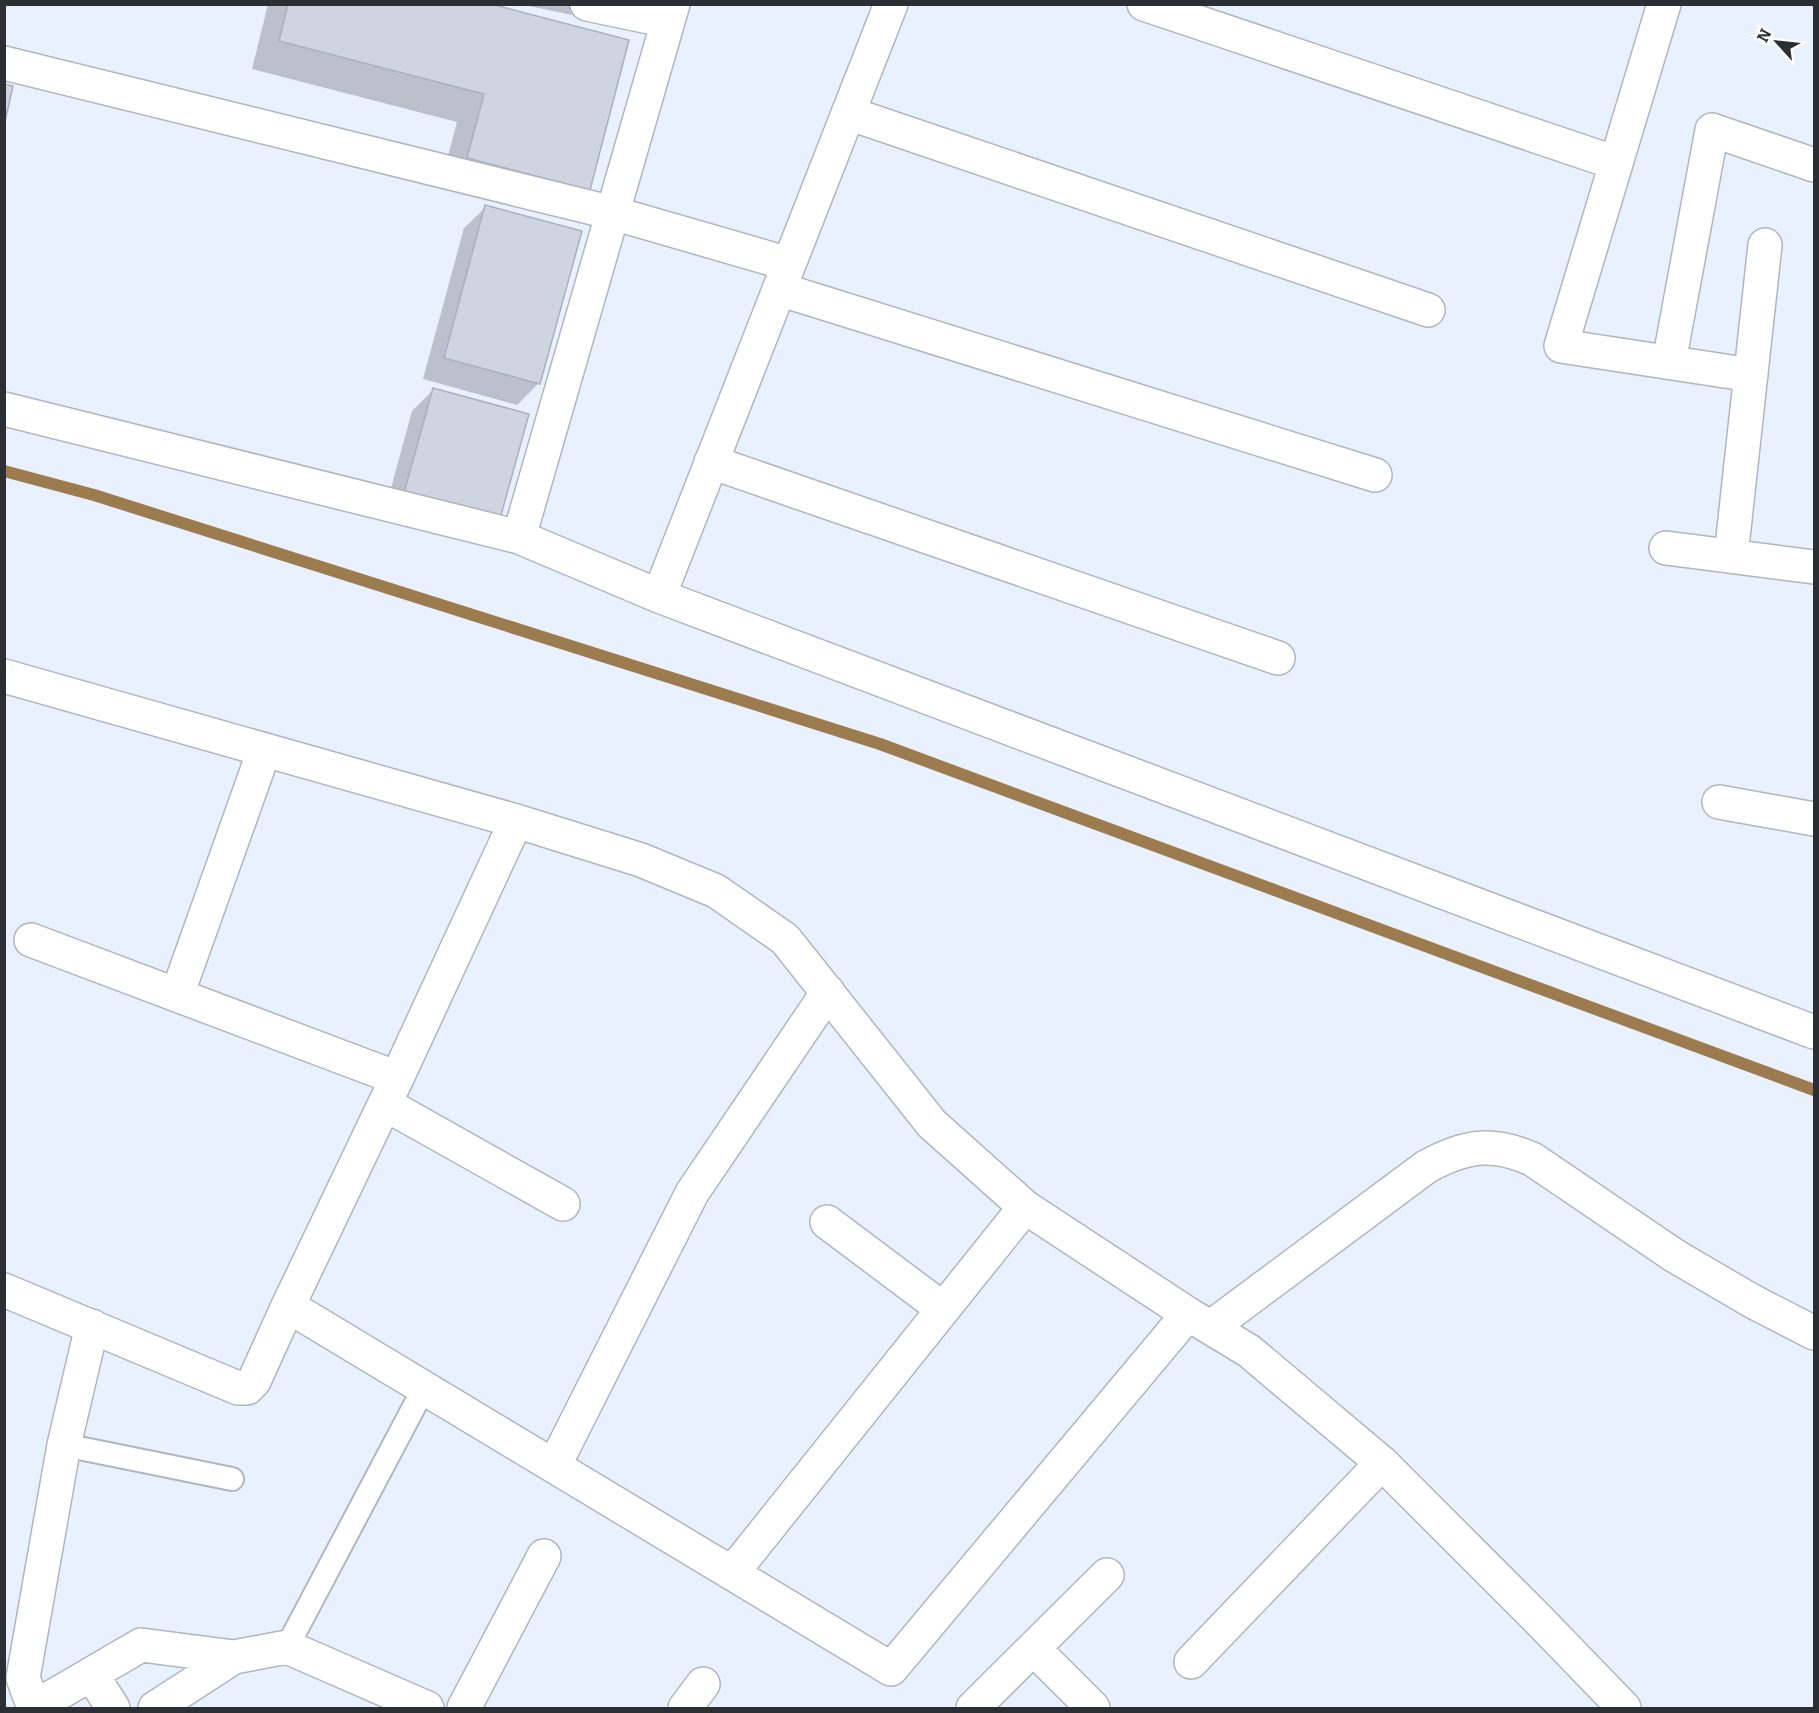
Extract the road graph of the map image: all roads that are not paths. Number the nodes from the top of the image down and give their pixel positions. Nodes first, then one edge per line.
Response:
1 (587, 4) edge
2 (891, 4) edge
3 (1144, 4) edge
4 (1664, 4) edge
5 (671, 13) edge
6 (4, 63) edge
7 (848, 113) junction
8 (1616, 163) junction
9 (1815, 165) edge
10 (613, 213) junction
11 (1765, 245) dead end
12 (784, 277) junction
13 (1428, 310) dead end
14 (1669, 362) junction
15 (1751, 375) junction
16 (4, 409) edge
17 (711, 462) junction
18 (1375, 476) dead end
19 (519, 537) junction
20 (1666, 548) dead end
21 (1731, 556) junction
22 (1815, 567) edge
23 (659, 596) junction
24 (1278, 658) dead end
25 (4, 676) edge
26 (264, 752) junction
27 (1719, 802) dead end
28 (1815, 819) edge
29 (516, 821) junction
30 (31, 940) dead end
31 (828, 992) junction
32 (177, 995) junction
33 (1815, 1032) edge
34 (391, 1091) junction
35 (563, 1204) dead end
36 (1025, 1207) junction
37 (827, 1222) dead end
38 (4, 1290) edge
39 (288, 1306) junction
40 (943, 1310) junction
41 (1199, 1320) junction
42 (92, 1326) junction
43 (1815, 1333) edge
44 (424, 1388) junction
45 (64, 1444) junction
46 (1382, 1463) junction
47 (554, 1466) junction
48 (232, 1479) dead end
49 (544, 1556) dead end
50 (732, 1573) junction
51 (1107, 1575) dead end
52 (287, 1647) junction
53 (1034, 1649) junction
54 (234, 1657) junction
55 (1191, 1662) dead end
56 (92, 1675) junction
57 (1620, 1707) edge
58 (33, 1708) edge
59 (113, 1708) edge
60 (155, 1708) edge
61 (427, 1708) edge
62 (464, 1708) edge
63 (973, 1708) edge
64 (1093, 1708) edge

1 - 5 street
2 - 7 street
3 - 8 street
4 - 8 street
5 - 10 street
6 - 10 street
7 - 12 street
7 - 13 street
8 - 14 street
9 - 14 street
10 - 12 street
10 - 19 street
11 - 15 street
12 - 17 street
12 - 18 street
14 - 15 street
15 - 21 street
16 - 19 street
17 - 23 street
17 - 24 street
19 - 23 street
20 - 21 street
21 - 22 street
23 - 33 street
25 - 26 street
26 - 29 street
26 - 32 street
27 - 28 street
29 - 31 street
29 - 34 street
30 - 32 street
31 - 36 street
31 - 47 street
32 - 34 street
34 - 35 street
34 - 39 street
36 - 40 street
36 - 41 street
37 - 40 street
38 - 42 street
39 - 42 street
39 - 44 street
40 - 50 street
41 - 43 street
41 - 46 street
41 - 50 street
42 - 45 street
44 - 47 street
44 - 52 lane
45 - 48 lane
45 - 58 street
46 - 55 street
46 - 57 street
47 - 50 street
49 - 62 street
51 - 53 street
52 - 54 street
52 - 61 street
53 - 63 street
53 - 64 street
54 - 56 street
54 - 60 street
56 - 58 street
56 - 59 street

